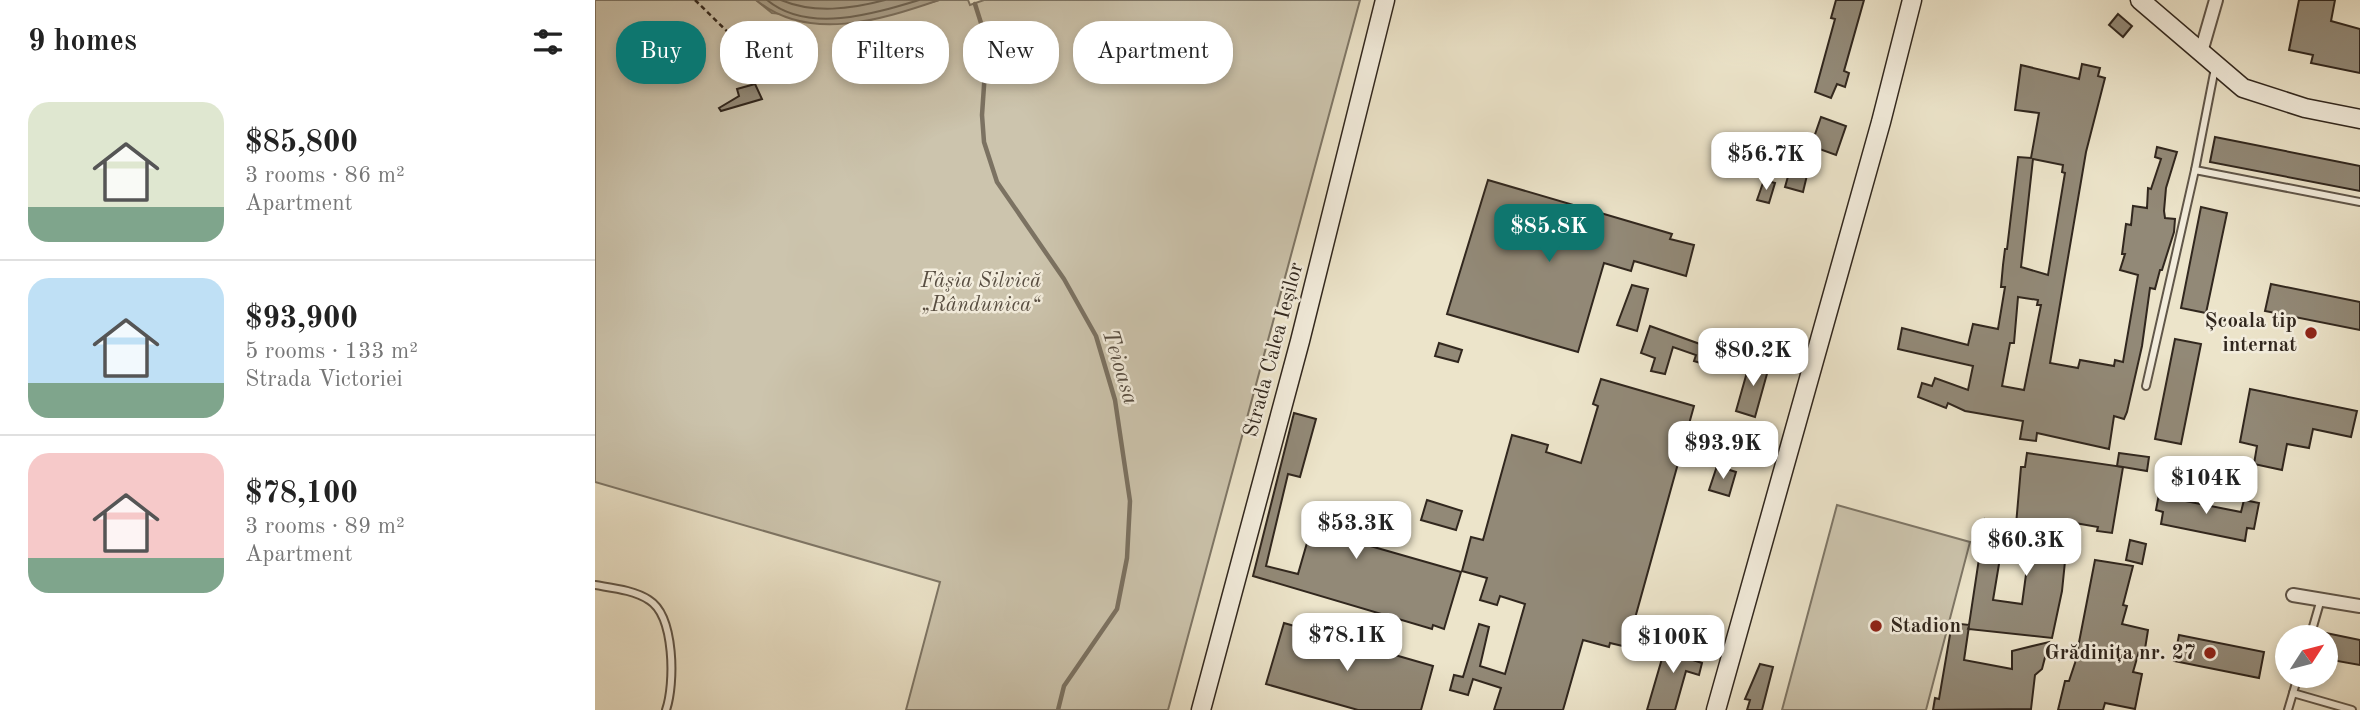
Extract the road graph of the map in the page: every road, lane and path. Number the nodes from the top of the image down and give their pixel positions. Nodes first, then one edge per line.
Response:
1 (695, 0) edge
2 (1385, 0) edge
3 (1912, 0) edge
4 (2140, 0) edge
5 (2216, 0) edge
6 (720, 24) edge
7 (2201, 52) junction
8 (2216, 66) junction
9 (2360, 119) edge
10 (2195, 170) junction
11 (2360, 202) edge
12 (2146, 386) dead end
13 (595, 585) edge
14 (2293, 595) dead end
15 (2321, 599) junction
16 (2360, 606) edge
17 (2313, 625) edge
18 (2294, 688) edge
19 (2293, 693) junction
20 (666, 710) edge
21 (1201, 710) edge
22 (1716, 710) edge
23 (2288, 710) edge
24 (2352, 710) edge

1 - 6 path
2 - 21 street, Strada Calea Ieșilor
3 - 22 street
4 - 7 street
5 - 7 street
7 - 8 street
8 - 9 street
8 - 10 lane
10 - 11 lane
10 - 12 lane
13 - 20 lane
14 - 15 street
15 - 16 street
15 - 17 lane
18 - 19 lane
19 - 23 lane
19 - 24 lane

